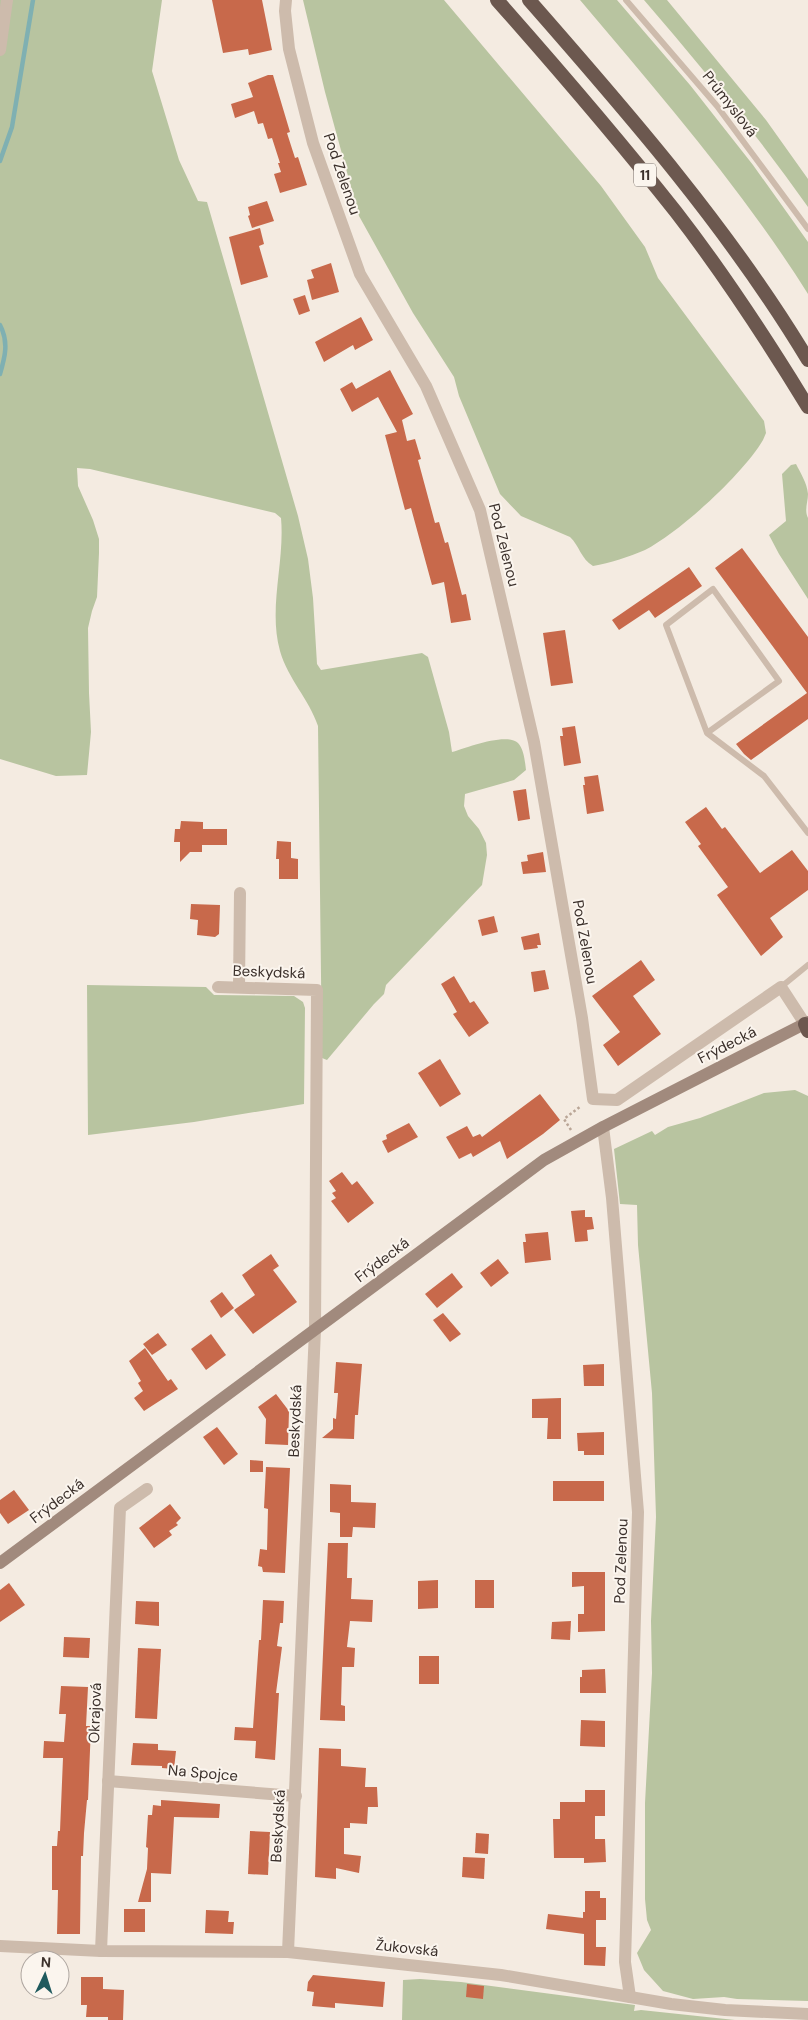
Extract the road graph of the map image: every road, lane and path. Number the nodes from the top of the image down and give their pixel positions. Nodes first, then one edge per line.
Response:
1 (7, 0) edge
2 (286, 0) edge
3 (498, 0) edge
4 (529, 0) edge
5 (626, 0) edge
6 (0, 50) edge
7 (808, 229) edge
8 (808, 360) edge
9 (808, 407) edge
10 (707, 734) junction
11 (808, 833) edge
12 (240, 893) dead end
13 (808, 965) edge
14 (218, 987) dead end
15 (239, 987) junction
16 (781, 987) junction
17 (807, 1026) edge
18 (593, 1098) junction
19 (602, 1127) junction
20 (578, 1140) junction
21 (315, 1330) junction
22 (147, 1489) dead end
23 (0, 1563) edge
24 (108, 1781) junction
25 (296, 1796) junction
26 (0, 1946) edge
27 (101, 1951) junction
28 (288, 1952) junction
29 (630, 1997) junction
30 (808, 2014) edge

1 - 6 street
2 - 18 street, Pod Zelenou
3 - 9 highway, 11
4 - 8 highway, 11
5 - 7 lane, Průmyslová
10 - 10 lane
10 - 11 lane
12 - 15 street
13 - 16 lane
14 - 15 street, Beskydská
15 - 21 street, Beskydská
16 - 17 street
16 - 18 street
17 - 19 main road, Frýdecká
18 - 20 path
19 - 20 main road, Frýdecká
19 - 29 street, Pod Zelenou
20 - 21 main road, Frýdecká
21 - 23 main road, Frýdecká
21 - 25 street, Beskydská
22 - 24 street, Okrajová
24 - 25 street, Na Spojce
24 - 27 street, Okrajová
25 - 28 street, Beskydská
26 - 27 street, Žukovská
27 - 28 street, Žukovská
28 - 29 street, Žukovská
29 - 30 street, Žukovská

